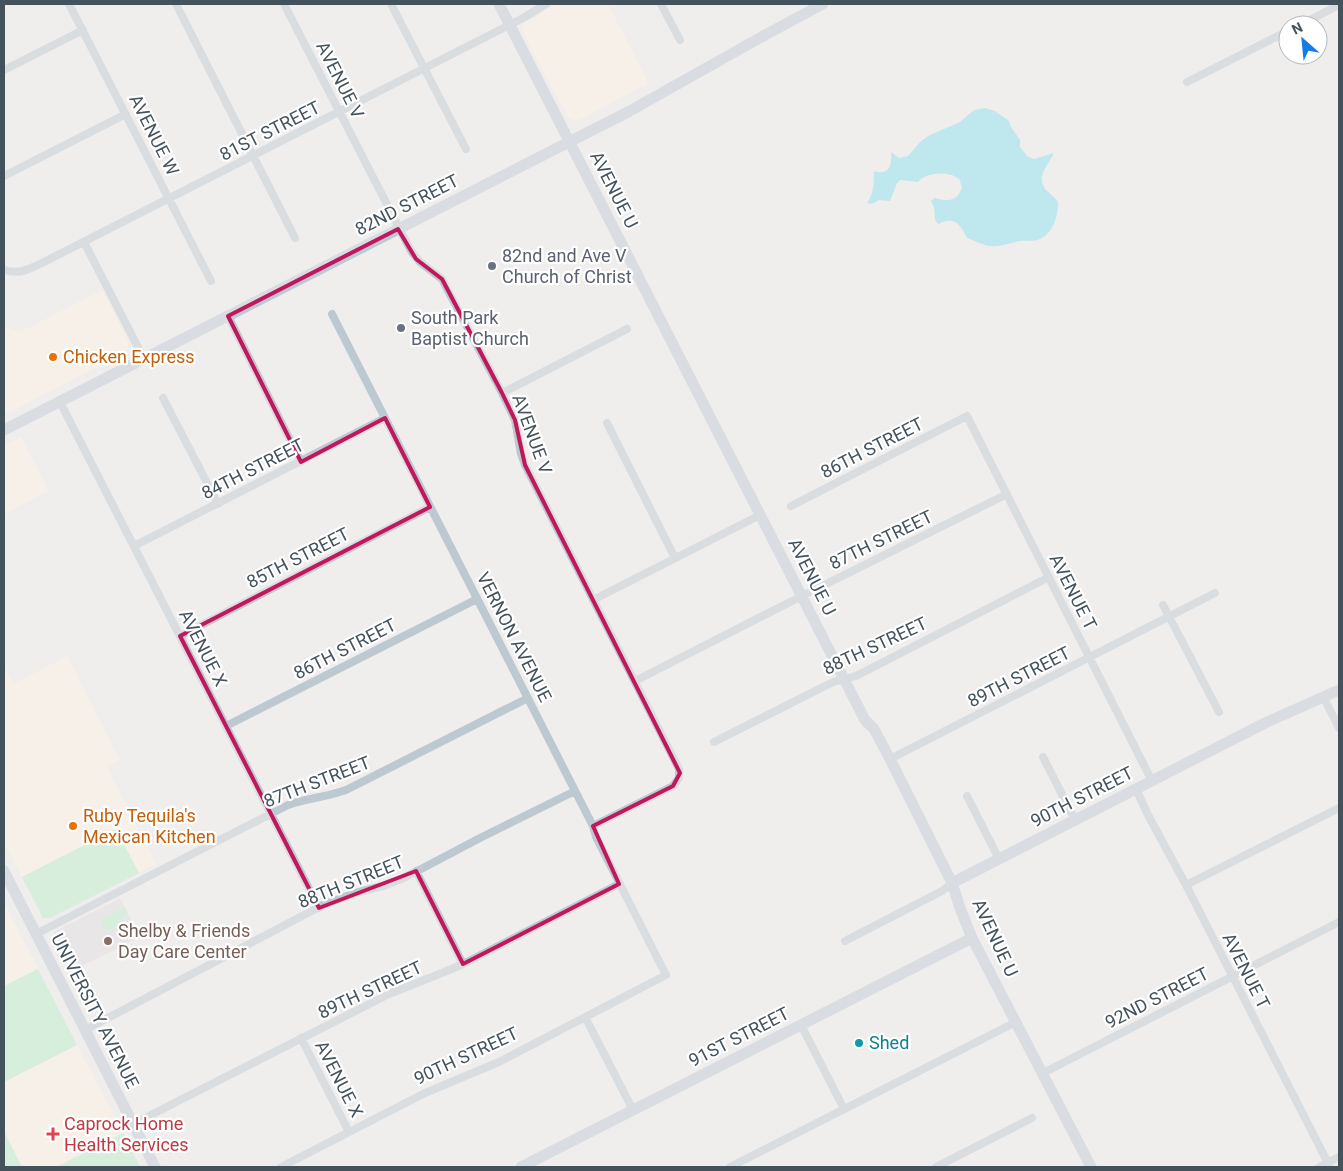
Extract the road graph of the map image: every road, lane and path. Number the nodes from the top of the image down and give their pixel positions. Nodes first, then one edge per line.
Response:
1 (69, 4) edge
2 (176, 4) edge
3 (284, 4) edge
4 (391, 4) edge
5 (499, 4) edge
6 (546, 4) edge
7 (661, 4) edge
8 (823, 4) edge
9 (1339, 5) edge
10 (1320, 15) edge
11 (510, 24) junction
12 (83, 30) junction
13 (1278, 36) edge
14 (680, 40) dead end
15 (424, 68) junction
16 (4, 70) edge
17 (1187, 82) dead end
18 (339, 112) junction
19 (126, 114) junction
20 (570, 141) junction
21 (466, 149) dead end
22 (254, 155) junction
23 (4, 176) edge
24 (169, 199) junction
25 (398, 229) junction
26 (295, 238) dead end
27 (84, 242) junction
28 (4, 270) edge
29 (211, 281) dead end
30 (332, 314) dead end
31 (228, 316) junction
32 (627, 329) dead end
33 (144, 359) junction
34 (502, 393) junction
35 (163, 398) dead end
36 (60, 402) junction
37 (967, 416) joint
38 (385, 418) junction
39 (607, 423) dead end
40 (4, 430) edge
41 (301, 462) junction
42 (1006, 494) junction
43 (218, 504) junction
44 (791, 506) dead end
45 (430, 507) junction
46 (760, 514) junction
47 (134, 546) junction
48 (676, 558) junction
49 (1049, 577) junction
50 (1216, 593) dead end
51 (802, 596) junction
52 (477, 599) junction
53 (593, 600) junction
54 (1163, 605) dead end
55 (1169, 617) junction
56 (180, 636) junction
57 (1089, 658) junction
58 (844, 679) junction
59 (635, 681) junction
60 (1339, 690) edge
61 (528, 698) junction
62 (1324, 698) junction
63 (1219, 712) dead end
64 (226, 726) junction
65 (1339, 728) edge
66 (714, 742) dead end
67 (1043, 758) dead end
68 (890, 759) junction
69 (1152, 781) junction
70 (1136, 789) junction
71 (575, 791) junction
72 (967, 796) dead end
73 (1339, 808) edge
74 (271, 814) junction
75 (1075, 820) junction
76 (593, 826) junction
77 (999, 859) junction
78 (4, 871) edge
79 (416, 872) junction
80 (952, 883) junction
81 (620, 884) junction
82 (1186, 885) junction
83 (319, 908) junction
84 (1339, 922) edge
85 (36, 934) junction
86 (972, 938) junction
87 (845, 941) dead end
88 (463, 964) junction
89 (666, 975) joint
90 (1232, 977) junction
91 (586, 1017) junction
92 (1016, 1022) junction
93 (801, 1025) junction
94 (85, 1030) junction
95 (301, 1038) junction
96 (1043, 1073) junction
97 (844, 1109) junction
98 (633, 1110) junction
99 (1032, 1118) dead end
100 (133, 1124) junction
101 (349, 1132) junction
102 (1339, 1157) edge
103 (1329, 1165) edge
104 (155, 1167) edge
105 (281, 1167) edge
106 (521, 1167) edge
107 (730, 1167) edge
108 (936, 1167) edge
109 (1091, 1167) edge
110 (1319, 1167) edge

1 - 12 street, AVENUE W
2 - 22 street
3 - 18 street, AVENUE V
4 - 15 street
5 - 11 street, AVENUE U
6 - 11 street, 81ST STREET
7 - 14 street
8 - 20 street, 82ND STREET
9 - 10 street
11 - 15 street, 81ST STREET
11 - 20 street, AVENUE U
12 - 16 street
12 - 19 street, AVENUE W
13 - 17 street
15 - 18 street, 81ST STREET
15 - 21 street
18 - 22 street, 81ST STREET
18 - 25 street, AVENUE V
19 - 23 street
19 - 24 street, AVENUE W
20 - 25 street, 82ND STREET
20 - 46 street, AVENUE U
22 - 24 street, 81ST STREET
22 - 26 street
24 - 27 street, 81ST STREET
24 - 29 street, AVENUE W
25 - 31 street, 82ND STREET
25 - 34 street, AVENUE V
27 - 28 street, 81ST STREET
27 - 33 street
30 - 38 street, VERNON AVENUE
31 - 33 street, 82ND STREET
31 - 41 street
32 - 34 street
33 - 36 street, 82ND STREET
34 - 53 street, AVENUE V
35 - 43 street
36 - 40 street, 82ND STREET
36 - 47 street, AVENUE X
37 - 42 street, AVENUE T
37 - 44 street, 86TH STREET
38 - 41 street, 84TH STREET
38 - 45 street, VERNON AVENUE
39 - 48 street
41 - 43 street, 84TH STREET
42 - 49 street, AVENUE T
42 - 51 street, 87TH STREET
43 - 47 street, 84TH STREET
45 - 52 street, VERNON AVENUE
45 - 56 street, 85TH STREET
46 - 48 street
46 - 51 street, AVENUE U
47 - 56 street, AVENUE X
48 - 53 street
49 - 57 street, AVENUE T
49 - 58 street, 88TH STREET
50 - 55 street, 89TH STREET
51 - 58 street, AVENUE U
51 - 59 street, 87TH STREET
52 - 61 street, VERNON AVENUE
52 - 64 street, 86TH STREET
53 - 59 street, AVENUE V
54 - 55 street
55 - 57 street, 89TH STREET
55 - 63 street
56 - 64 street, AVENUE X
57 - 68 street, 89TH STREET
57 - 69 street, AVENUE T
58 - 66 street, 88TH STREET
58 - 68 street, AVENUE U
59 - 76 street, AVENUE V
60 - 62 street, 90TH STREET
61 - 71 street, VERNON AVENUE
61 - 74 street, 87TH STREET
62 - 65 street
62 - 69 street, 90TH STREET
64 - 74 street, AVENUE X
67 - 75 street
68 - 80 street, AVENUE U
69 - 70 street, 90TH STREET
70 - 75 street, 90TH STREET
70 - 82 street, AVENUE T
71 - 76 street, VERNON AVENUE
71 - 79 street, 88TH STREET
72 - 77 street
73 - 82 street
74 - 83 street, AVENUE X
74 - 85 street, 87TH STREET
75 - 77 street, 90TH STREET
76 - 81 street, VERNON AVENUE
77 - 80 street, 90TH STREET
78 - 85 street, UNIVERSITY AVENUE
79 - 83 street, 88TH STREET
79 - 88 street
80 - 86 street, AVENUE U
80 - 87 street, 90TH STREET
81 - 88 street, 89TH STREET
81 - 89 street, VERNON AVENUE
82 - 90 street, AVENUE T
83 - 94 street, 88TH STREET
84 - 90 street, 92ND STREET
85 - 94 street, UNIVERSITY AVENUE
86 - 92 street, AVENUE U
86 - 93 street, 91ST STREET
88 - 95 street, 89TH STREET
89 - 91 street, 90TH STREET
90 - 96 street, 92ND STREET
90 - 103 street, AVENUE T
91 - 98 street
91 - 101 street, 90TH STREET
92 - 96 street, AVENUE U
92 - 97 street
93 - 97 street
93 - 98 street, 91ST STREET
94 - 100 street, UNIVERSITY AVENUE
95 - 100 street, 89TH STREET
95 - 101 street, AVENUE X
96 - 109 street, AVENUE U
97 - 107 street
98 - 106 street, 91ST STREET
99 - 108 street
100 - 104 street, UNIVERSITY AVENUE
101 - 105 street, 90TH STREET
102 - 103 street
103 - 110 street

